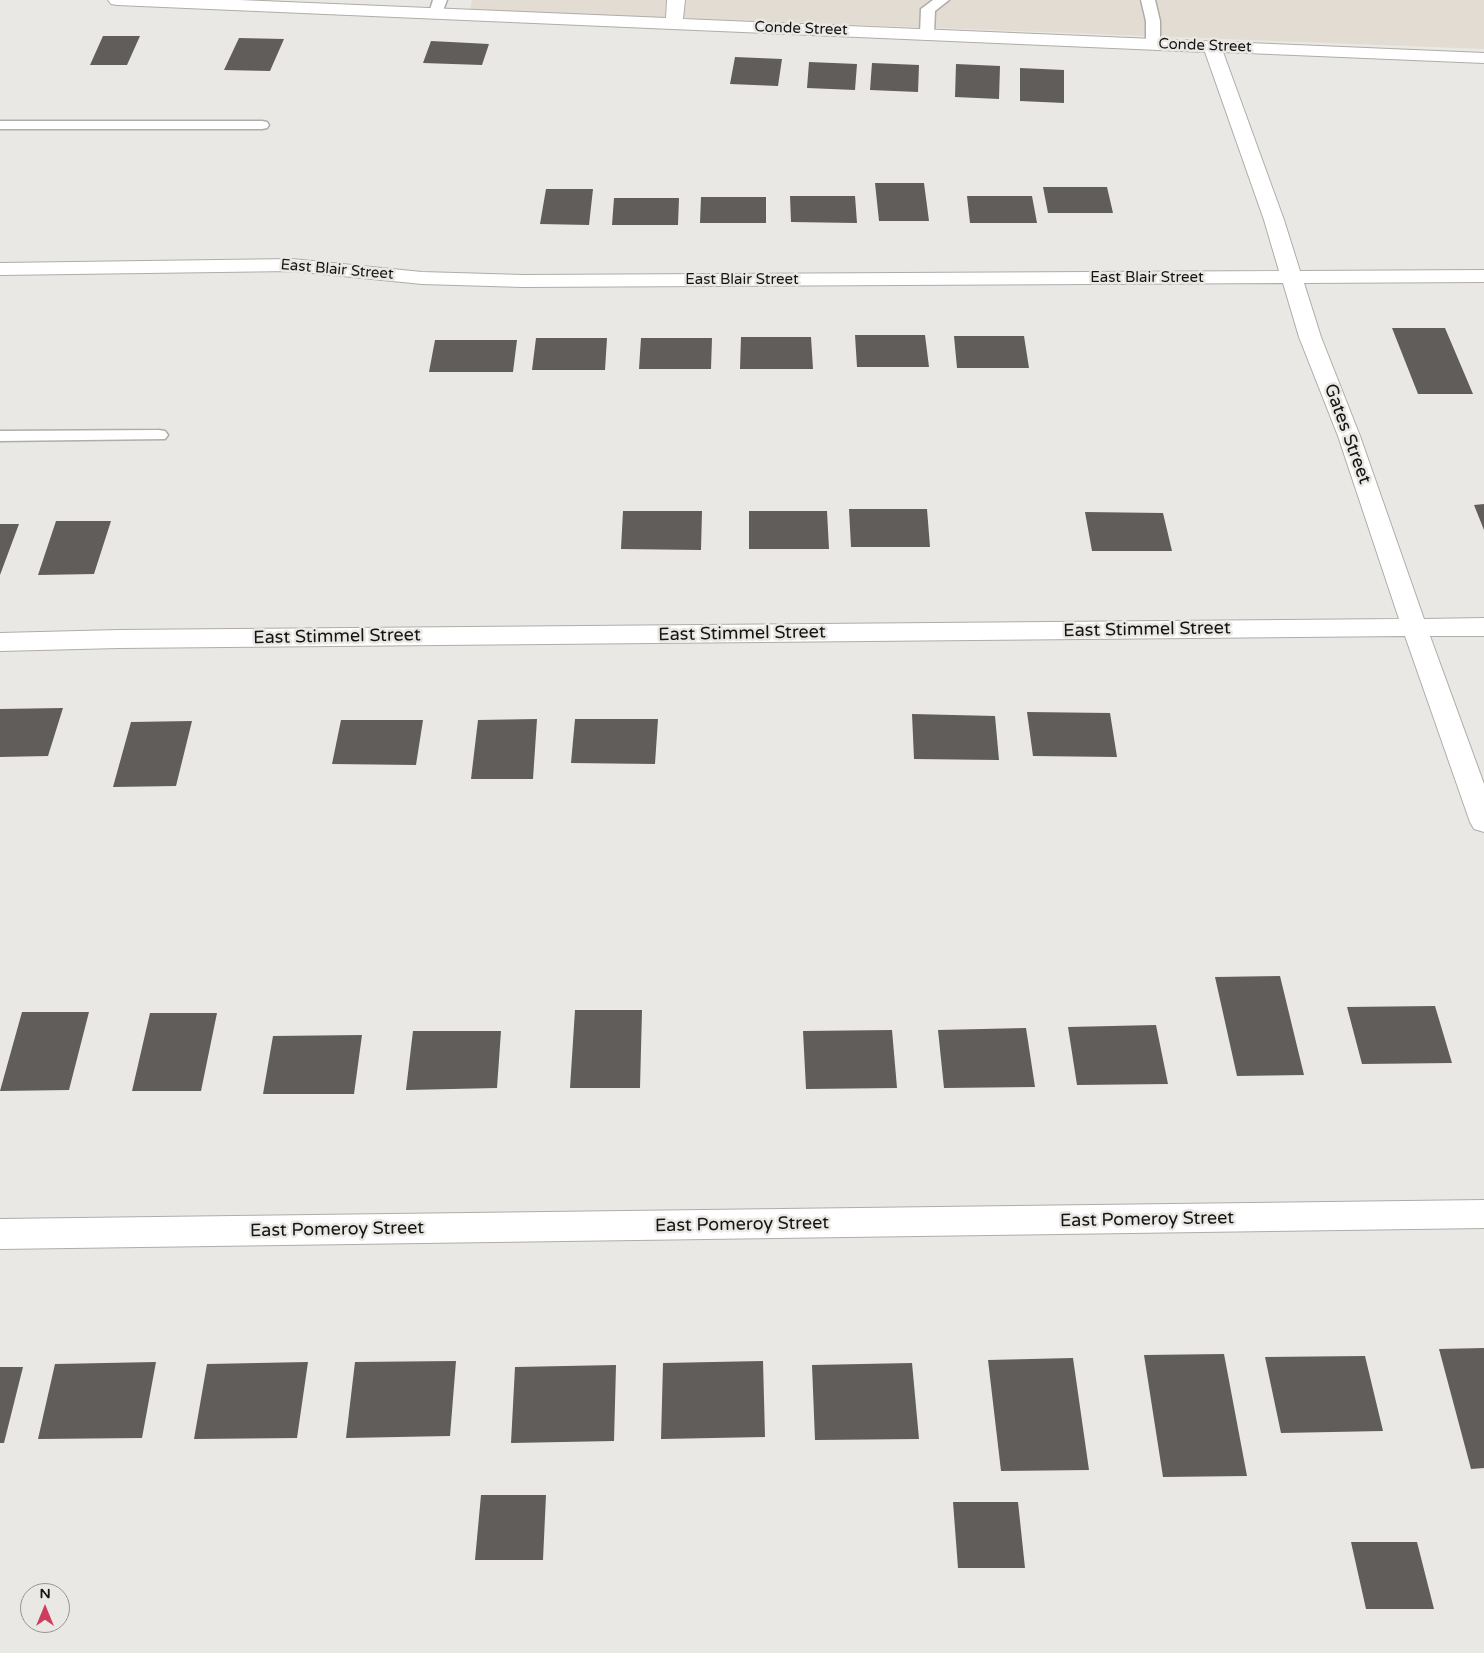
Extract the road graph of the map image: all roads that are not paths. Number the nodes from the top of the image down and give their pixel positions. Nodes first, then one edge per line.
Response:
1 (117, 0) edge
2 (676, 0) edge
3 (942, 0) edge
4 (1148, 0) edge
5 (202, 2) edge
6 (438, 7) edge
7 (674, 23) junction
8 (927, 34) junction
9 (1153, 44) junction
10 (1212, 46) junction
11 (1484, 58) edge
12 (0, 125) edge
13 (262, 125) dead end
14 (0, 268) edge
15 (1484, 276) edge
16 (1292, 278) junction
17 (159, 435) dead end
18 (0, 436) edge
19 (1484, 627) edge
20 (1414, 628) junction
21 (0, 642) edge
22 (1484, 822) edge
23 (1484, 1214) edge
24 (0, 1234) edge

1 - 5 street, Conde Street
2 - 7 street
3 - 8 lane
4 - 9 lane
5 - 6 street, Conde Street
6 - 7 street, Conde Street
7 - 8 street, Conde Street
8 - 9 street, Conde Street
9 - 10 street, Conde Street
10 - 11 street, Conde Street
10 - 16 street, Gates Street
12 - 13 lane
14 - 16 street, East Blair Street
15 - 16 street, East Blair Street
16 - 20 street, Gates Street
17 - 18 lane
19 - 20 street, East Stimmel Street
20 - 21 street, East Stimmel Street
20 - 22 street, Gates Street
23 - 24 street, East Pomeroy Street

